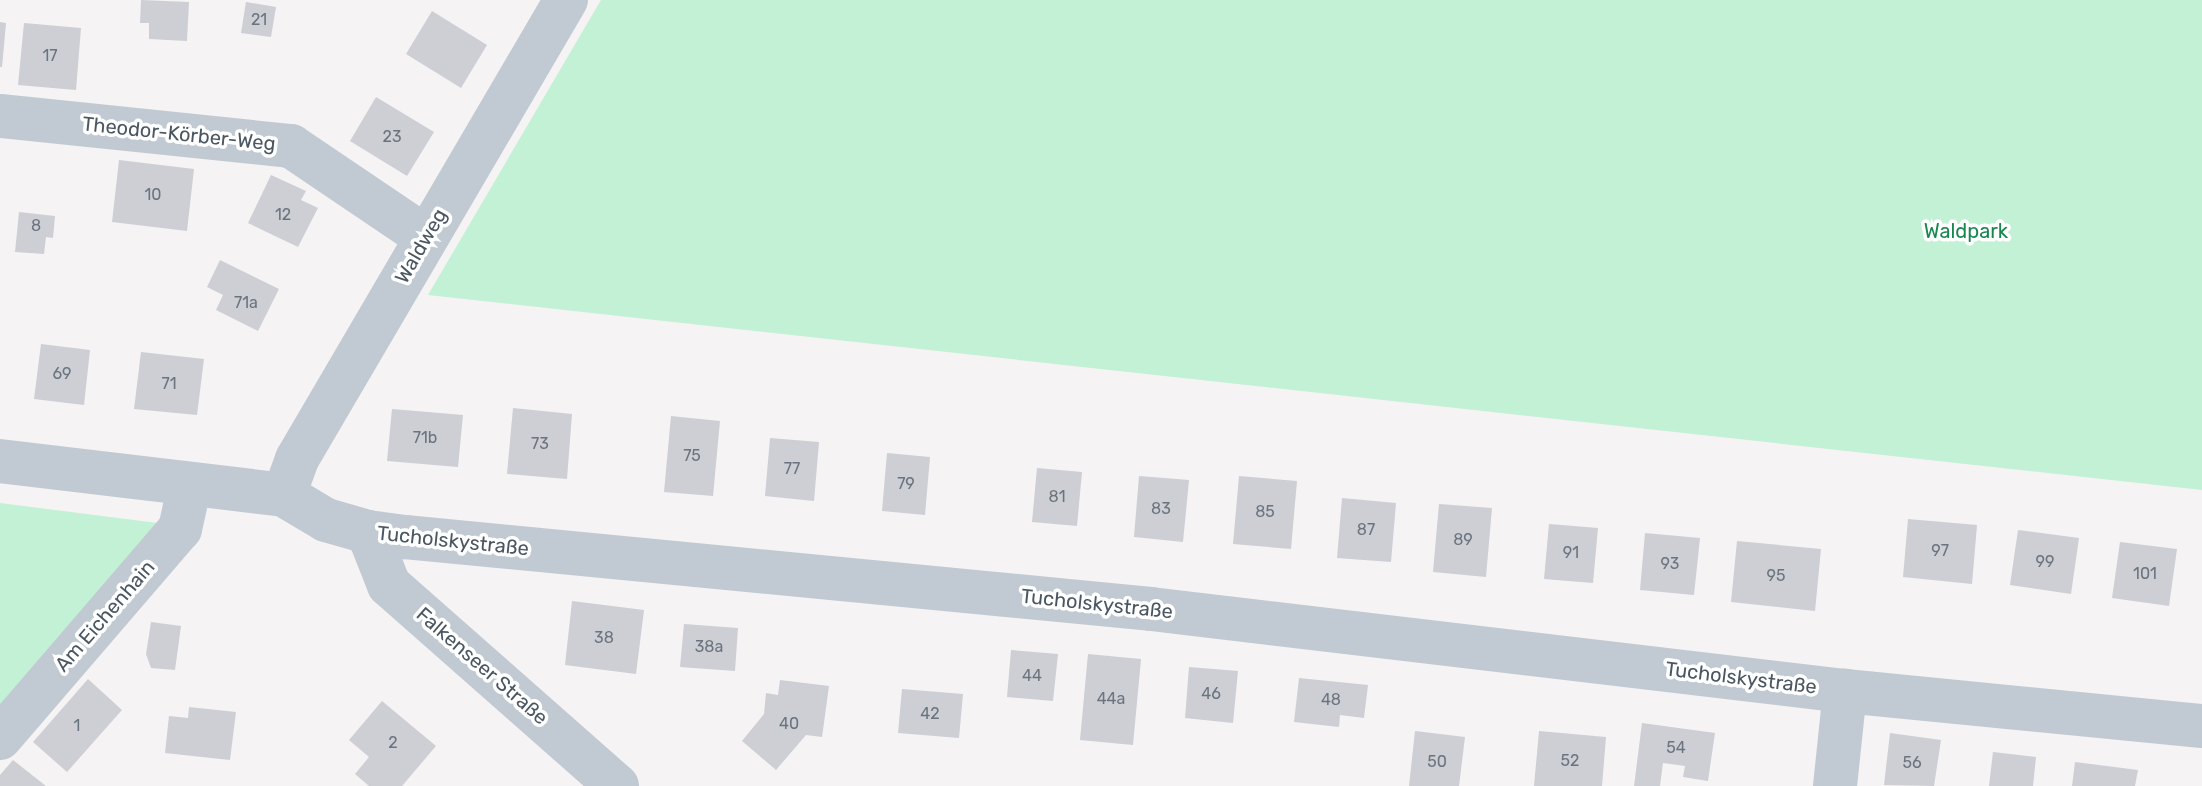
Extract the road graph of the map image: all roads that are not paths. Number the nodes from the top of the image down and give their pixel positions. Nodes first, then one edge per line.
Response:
1 (566, 0) edge
2 (0, 116) edge
3 (426, 237) junction
4 (0, 461) edge
5 (190, 484) junction
6 (284, 495) junction
7 (368, 532) junction
8 (1845, 691) junction
9 (2202, 726) edge
10 (0, 738) edge
11 (617, 786) edge
12 (1835, 786) edge

1 - 3 street, Waldweg
2 - 3 street, Theodor-Körber-Weg
3 - 6 street, Waldweg
4 - 5 street, Tucholskystraße
5 - 6 street, Tucholskystraße
5 - 10 street, Am Eichenhain
6 - 7 street, Tucholskystraße
7 - 8 street, Tucholskystraße
7 - 11 street, Falkenseer Straße
8 - 9 street, Tucholskystraße
8 - 12 street

